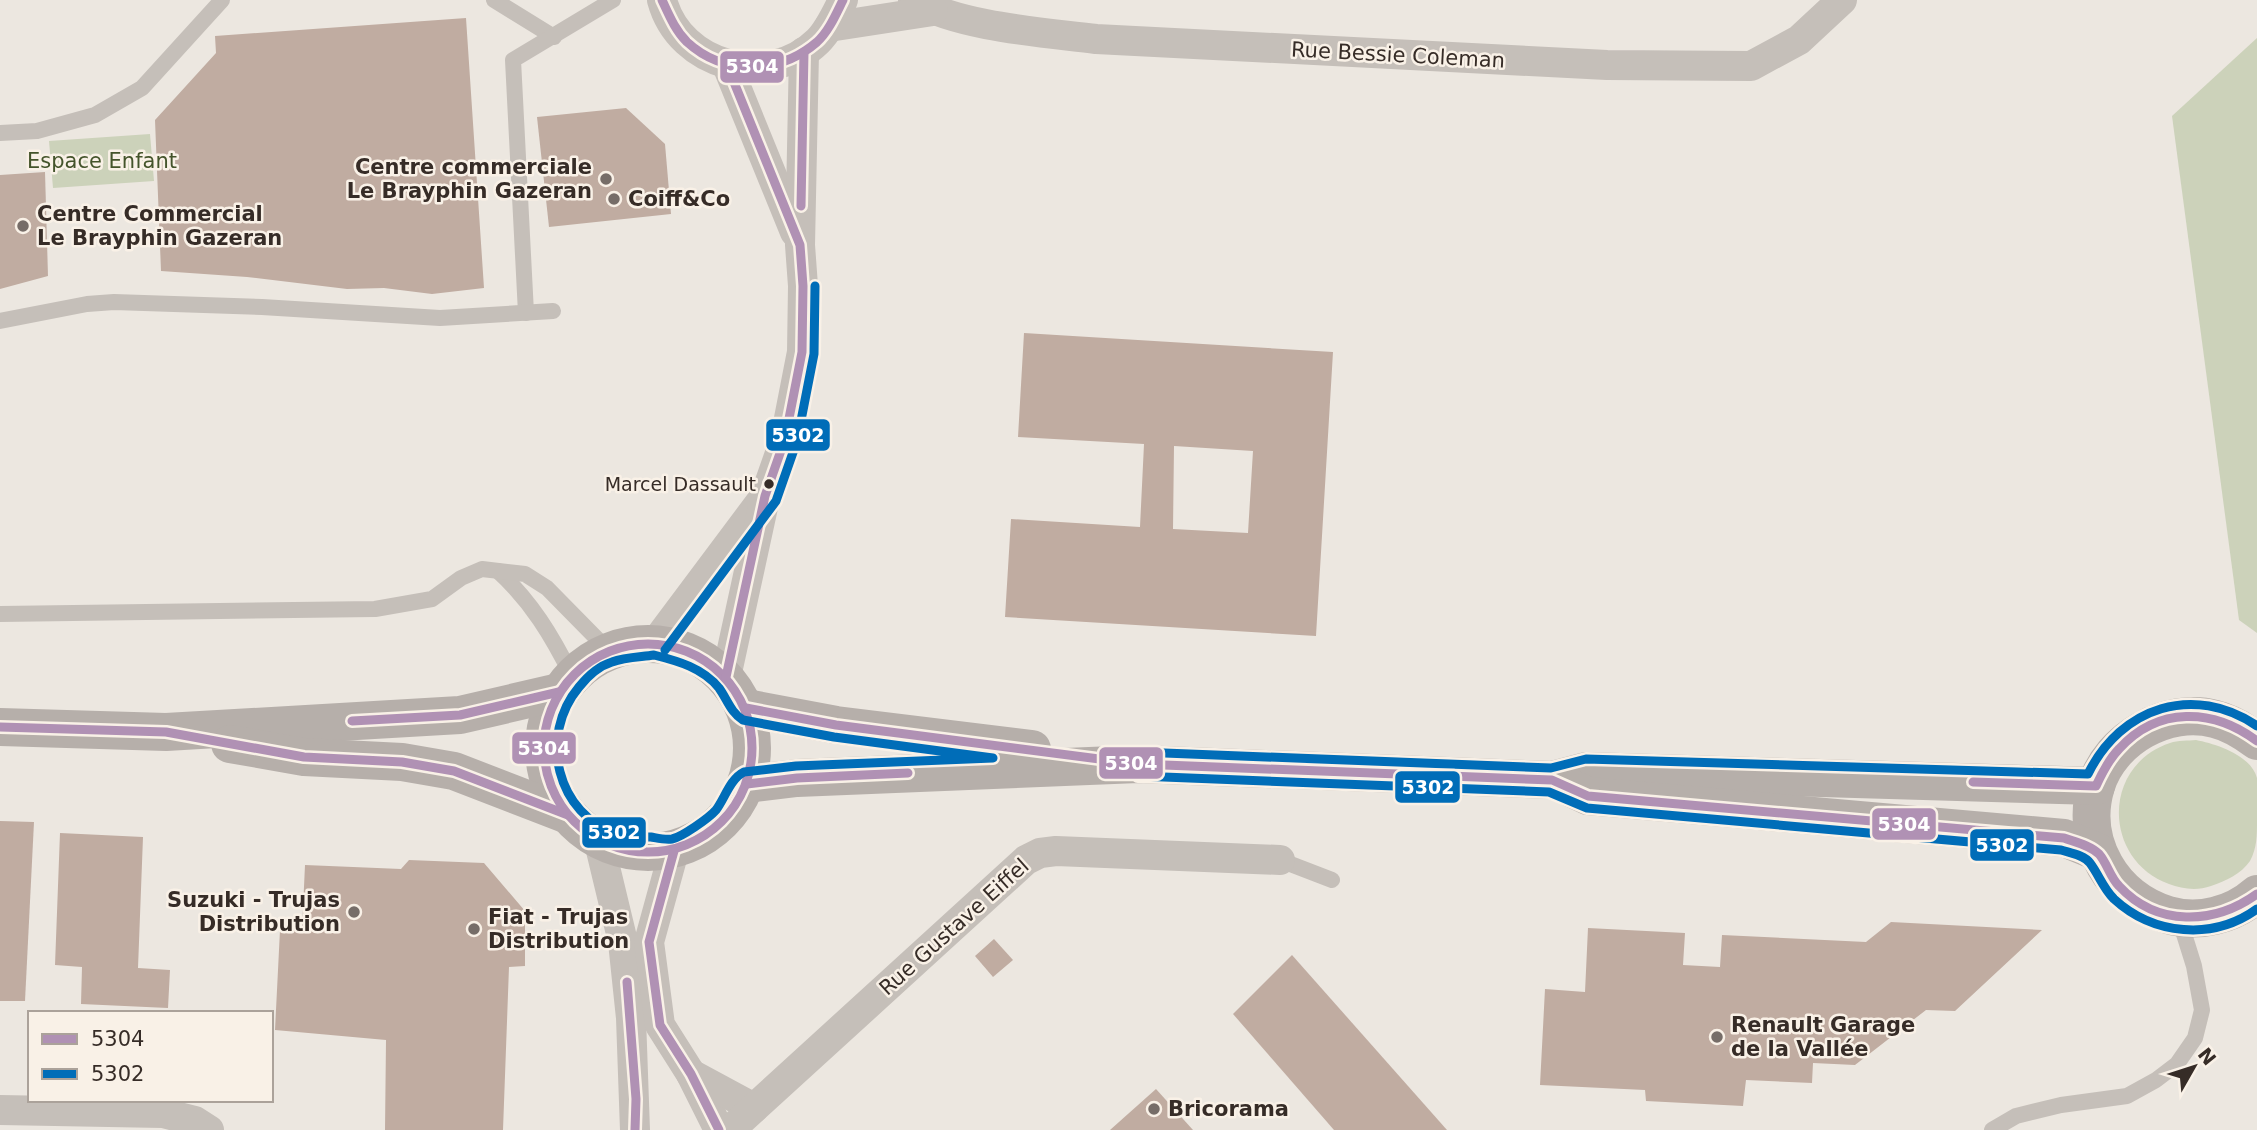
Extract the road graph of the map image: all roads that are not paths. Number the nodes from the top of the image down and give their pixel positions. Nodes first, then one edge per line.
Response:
1 (222, 0) edge
2 (494, 0) edge
3 (613, 0) edge
4 (662, 0) edge
5 (843, 0) edge
6 (1842, 0) edge
7 (923, 6) edge
8 (829, 27) junction
9 (554, 37) junction
10 (804, 52) junction
11 (727, 65) junction
12 (0, 133) edge
13 (800, 245) junction
14 (553, 311) dead end
15 (526, 313) junction
16 (0, 321) edge
17 (765, 496) junction
18 (498, 571) junction
19 (0, 614) edge
20 (655, 643) junction
21 (608, 650) junction
22 (565, 684) junction
23 (736, 692) junction
24 (0, 727) edge
25 (166, 732) junction
26 (2257, 741) edge
27 (1138, 764) junction
28 (1552, 780) junction
29 (747, 784) junction
30 (2096, 786) junction
31 (568, 815) junction
32 (598, 838) junction
33 (674, 851) junction
34 (2098, 852) junction
35 (1280, 860) joint
36 (1332, 880) dead end
37 (2254, 907) edge
38 (2179, 918) junction
39 (691, 1074) junction
40 (636, 1099) junction
41 (754, 1108) junction
42 (0, 1110) edge
43 (209, 1130) edge
44 (635, 1130) edge
45 (654, 1130) edge
46 (719, 1130) edge
47 (730, 1130) edge
48 (1992, 1130) edge

1 - 12 lane
2 - 9 lane
3 - 9 lane
4 - 11 street
5 - 8 street
6 - 7 street, Rue Bessie Coleman
7 - 8 street
8 - 10 street
9 - 15 lane
10 - 11 street
10 - 13 street
11 - 13 street
13 - 17 street
14 - 15 lane
15 - 16 lane
17 - 20 street
17 - 23 street
18 - 19 lane
18 - 21 lane
18 - 22 lane
20 - 21 main road
20 - 23 main road
21 - 22 main road
22 - 25 main road
22 - 31 main road
23 - 27 main road
23 - 29 main road
24 - 25 main road
25 - 31 main road
26 - 30 main road
27 - 28 main road
27 - 29 main road
28 - 30 main road
28 - 34 main road
29 - 33 main road
30 - 34 main road
31 - 32 main road
32 - 33 main road
32 - 40 street
33 - 39 street
34 - 38 main road
35 - 36 lane
35 - 41 street, Rue Gustave Eiffel
37 - 38 main road
38 - 48 lane
39 - 41 street
39 - 46 street
40 - 44 street
40 - 45 street
41 - 47 street, Rue Gustave Eiffel
42 - 43 street

